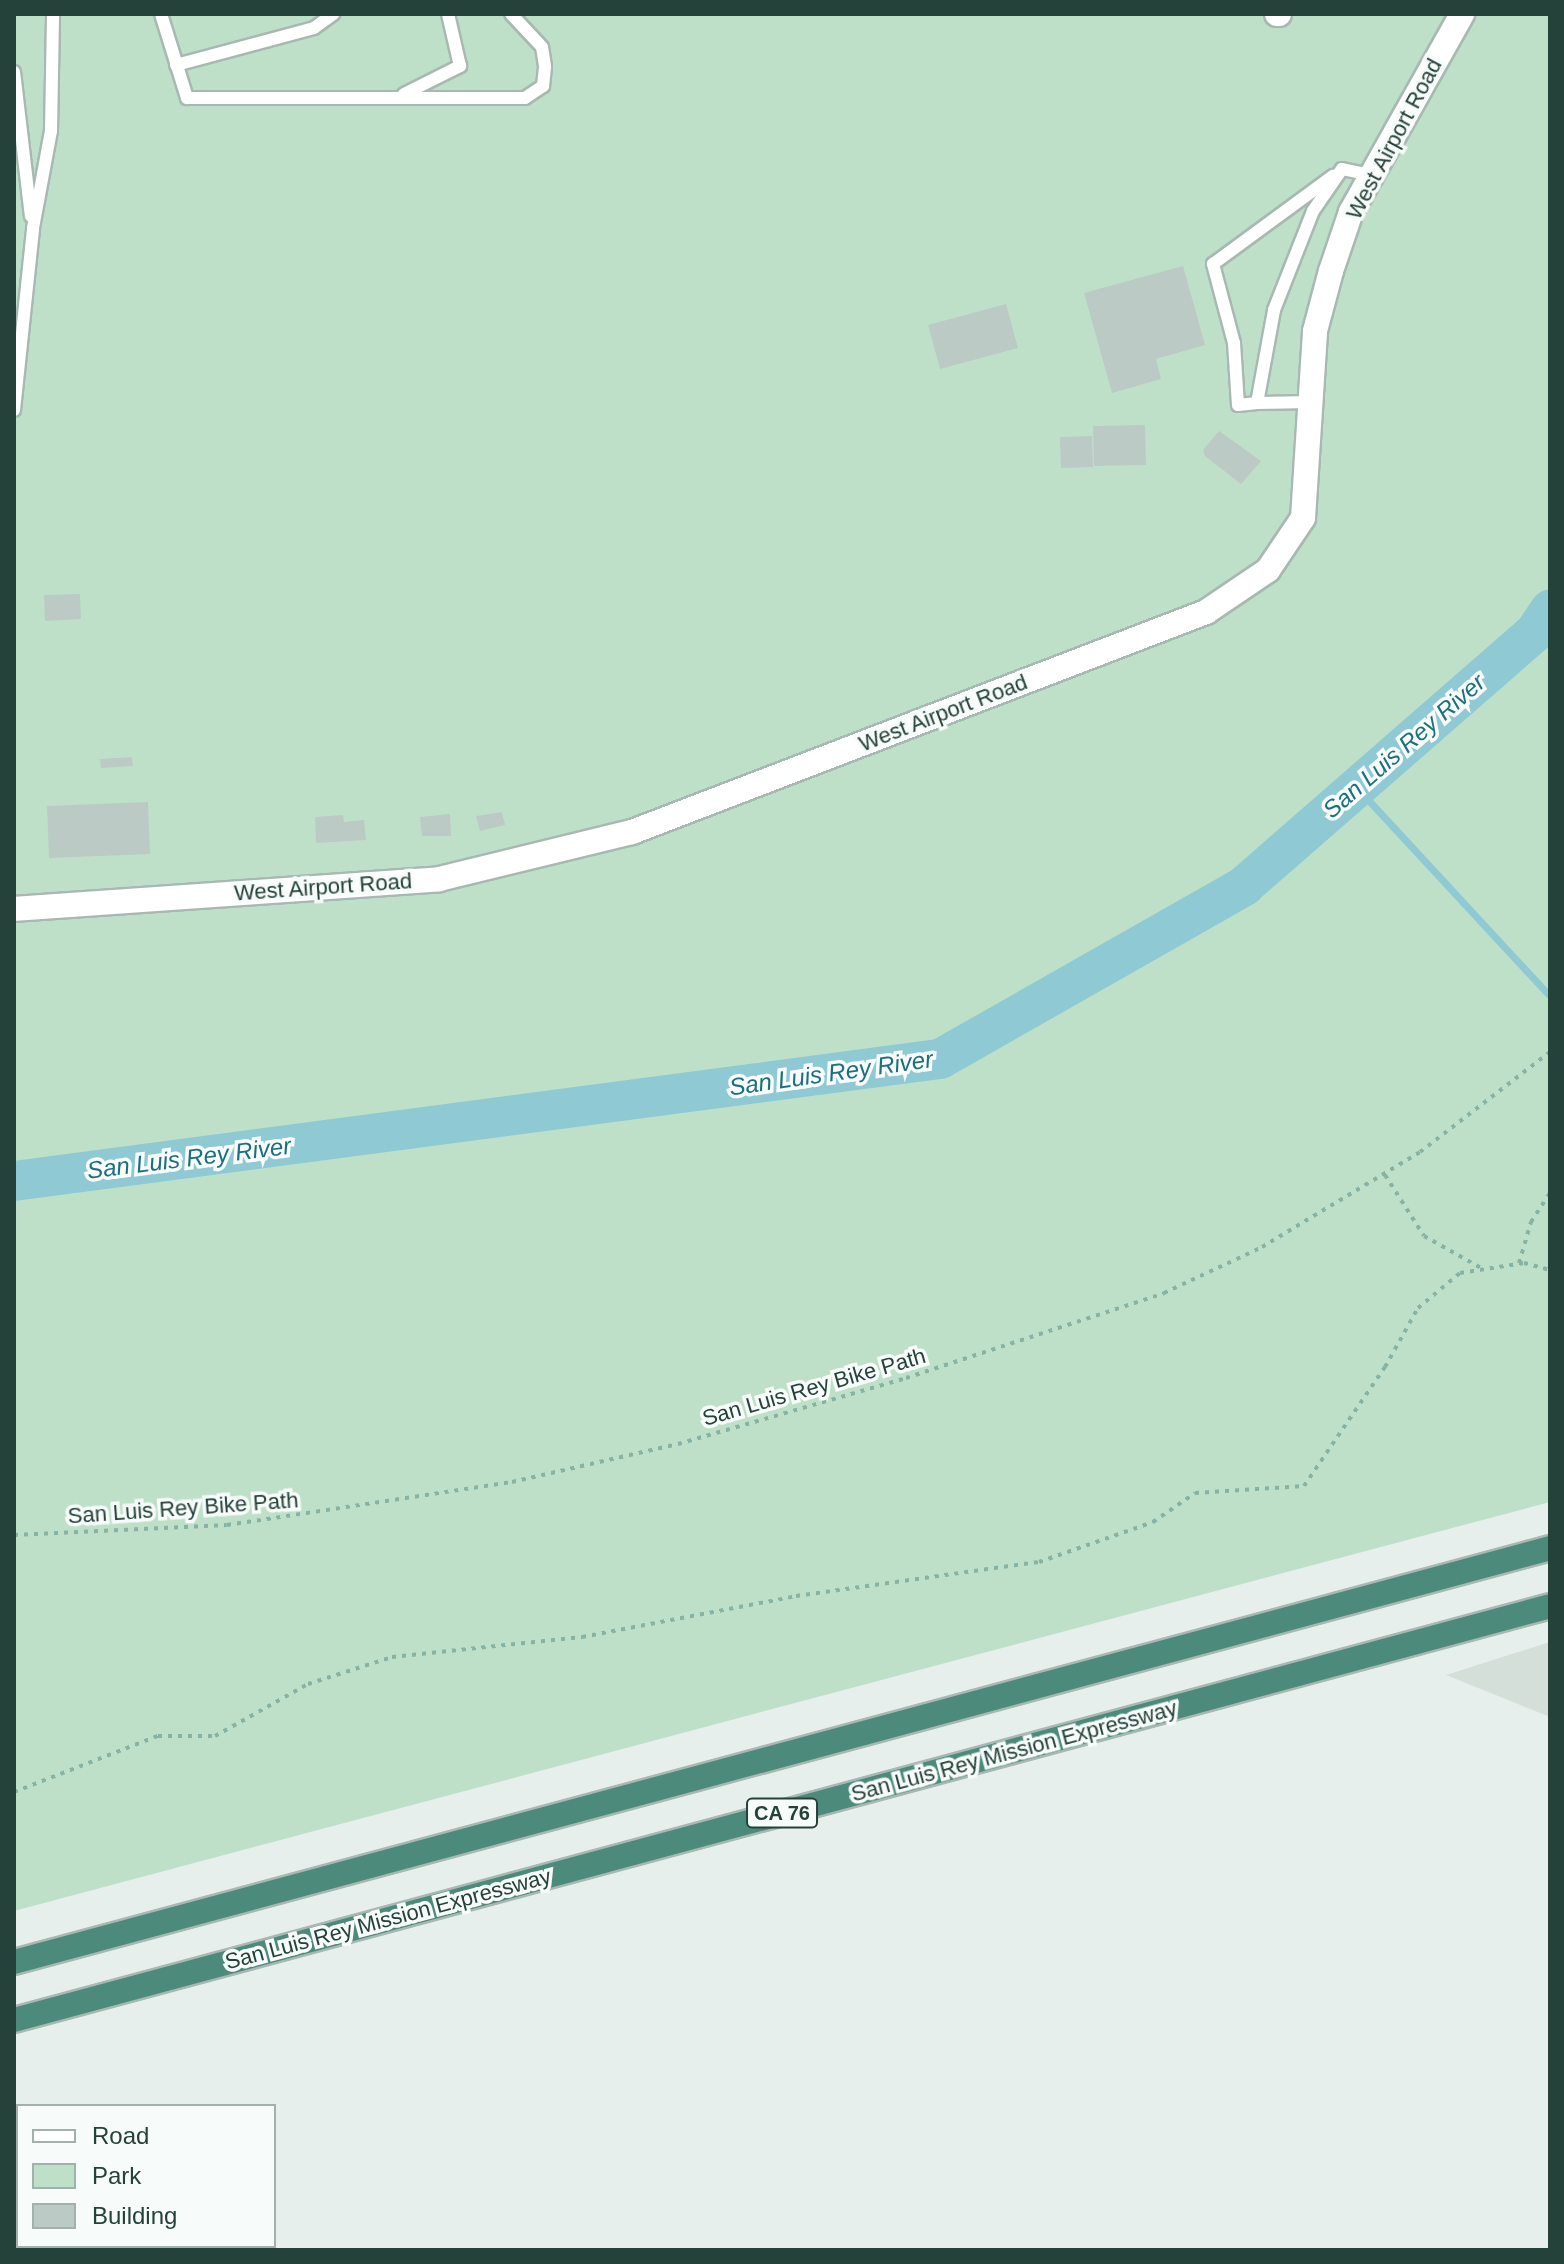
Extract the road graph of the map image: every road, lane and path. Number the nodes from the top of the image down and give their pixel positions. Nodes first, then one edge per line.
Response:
1 (53, 14) edge
2 (161, 14) edge
3 (333, 14) edge
4 (448, 14) edge
5 (511, 14) edge
6 (1462, 14) edge
7 (176, 65) junction
8 (14, 72) edge
9 (401, 96) junction
10 (1342, 169) junction
11 (1371, 175) junction
12 (33, 228) junction
13 (1313, 402) junction
14 (1257, 403) junction
15 (14, 410) edge
16 (14, 909) edge
17 (1550, 1052) edge
18 (1385, 1175) junction
19 (1550, 1193) edge
20 (1519, 1264) junction
21 (1483, 1269) junction
22 (1550, 1270) edge
23 (14, 1535) edge
24 (1550, 1548) edge
25 (1550, 1606) edge
26 (14, 1792) edge
27 (14, 1962) edge
28 (14, 2020) edge

1 - 12 lane
2 - 7 lane
3 - 7 lane
4 - 9 lane
5 - 9 lane
6 - 11 street, West Airport Road
7 - 9 lane
8 - 12 lane
10 - 11 lane
10 - 14 lane
10 - 14 lane
11 - 13 street, West Airport Road
12 - 15 lane
13 - 14 lane
13 - 16 street, West Airport Road
17 - 18 path, San Luis Rey Bike Path
18 - 21 path
18 - 23 path, San Luis Rey Bike Path
19 - 20 path
20 - 21 path
20 - 22 path
21 - 26 path
24 - 27 highway, CA 76
25 - 28 highway, San Luis Rey Mission Expressway / CA 76

